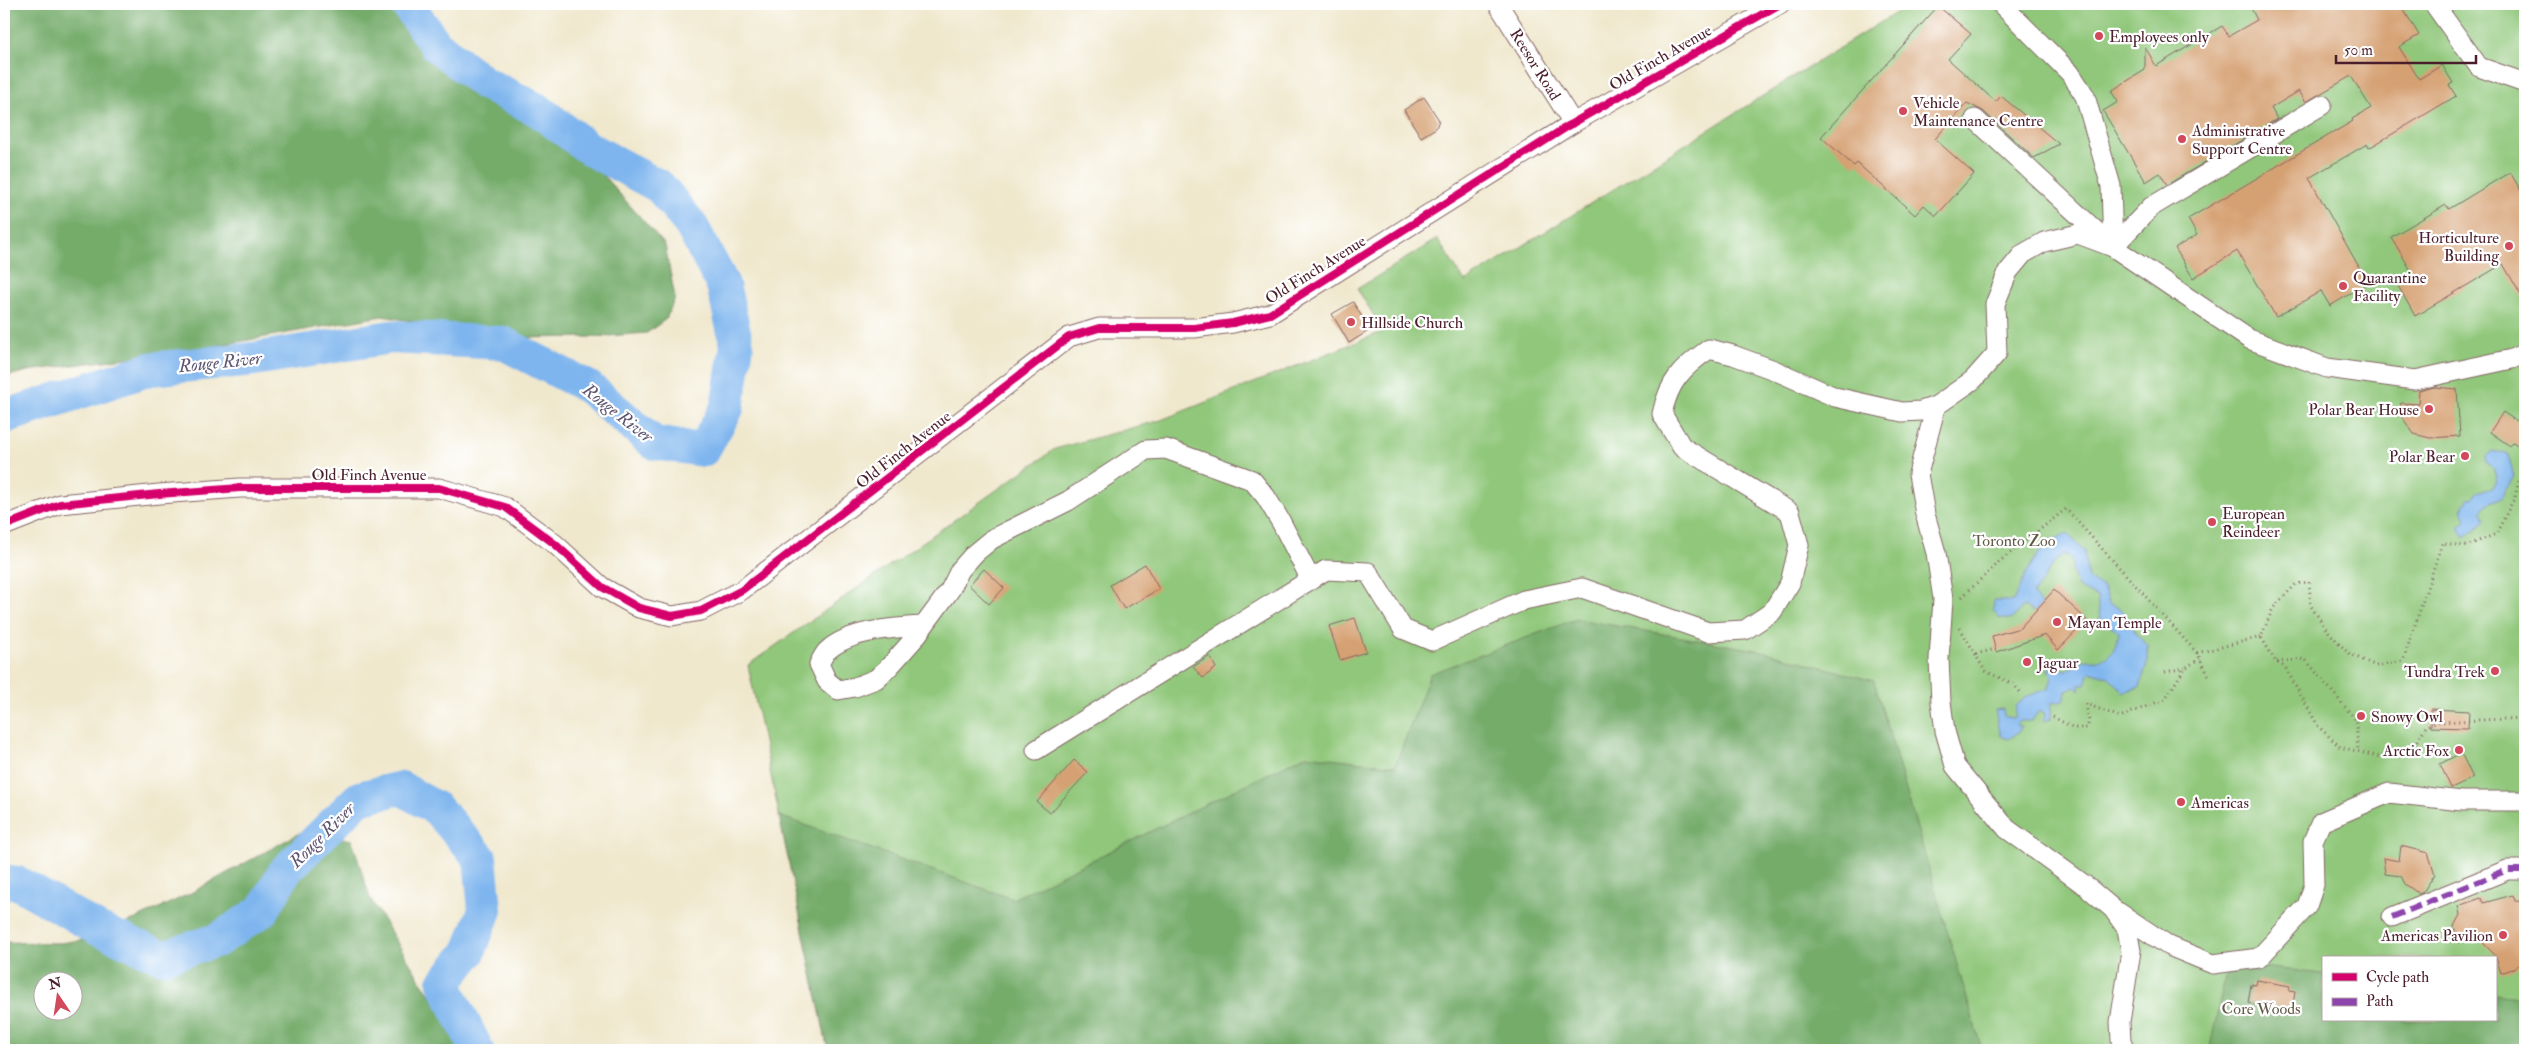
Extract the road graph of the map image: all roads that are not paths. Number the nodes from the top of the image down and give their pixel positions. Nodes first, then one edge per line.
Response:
1 (1498, 4) edge
2 (1780, 4) edge
3 (2001, 4) edge
4 (2434, 4) edge
5 (2525, 83) edge
6 (2322, 105) dead end
7 (1975, 119) dead end
8 (1573, 124) junction
9 (2113, 248) junction
10 (2525, 353) edge
11 (1936, 406) junction
12 (4, 526) edge
13 (1311, 580) junction
14 (923, 626) junction
15 (1036, 750) dead end
16 (2525, 801) edge
17 (2525, 870) edge
18 (2113, 909) junction
19 (2392, 917) dead end
20 (2124, 1050) edge

1 - 8 street, Reesor Road
2 - 8 street, Old Finch Avenue
3 - 9 street
4 - 5 street
6 - 9 street
7 - 9 street
8 - 12 street, Old Finch Avenue
9 - 10 street
9 - 11 street
11 - 13 street
11 - 18 street
13 - 14 street
13 - 15 street
14 - 14 street
16 - 18 street
17 - 19 street
18 - 20 street

